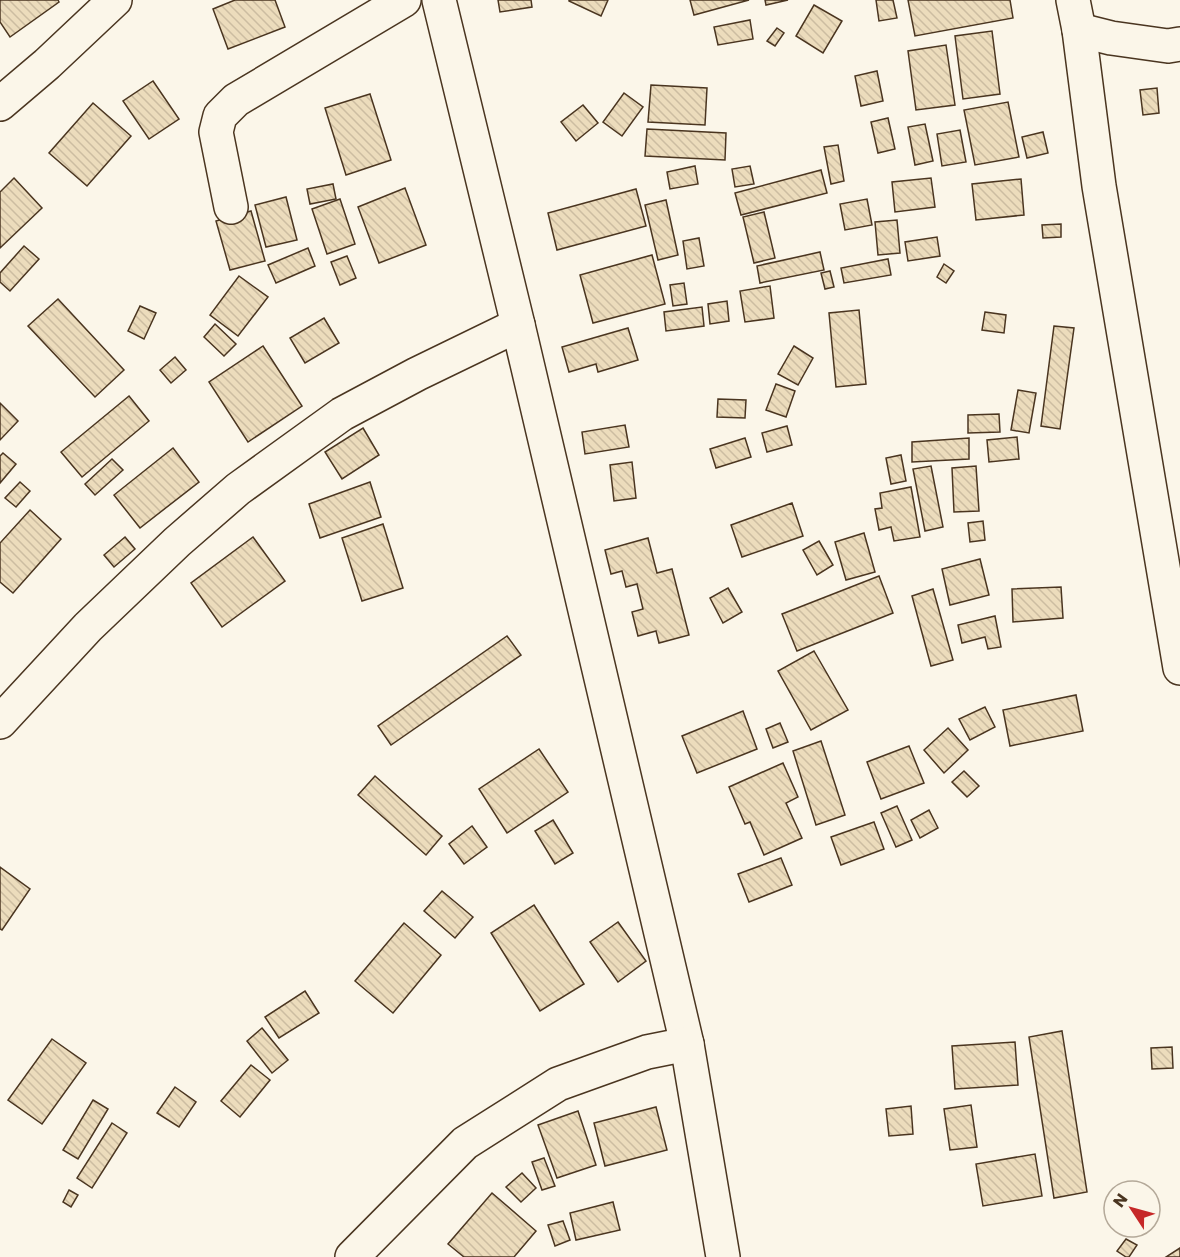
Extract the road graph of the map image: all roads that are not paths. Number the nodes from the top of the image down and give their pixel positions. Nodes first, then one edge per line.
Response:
1 (115, 0) edge
2 (404, 0) edge
3 (440, 0) edge
4 (1076, 15) edge
5 (1180, 44) edge
6 (0, 104) edge
7 (231, 207) dead end
8 (518, 325) junction
9 (1180, 668) edge
10 (0, 722) edge
11 (687, 1044) junction
12 (352, 1257) edge
13 (723, 1257) edge

1 - 6 street
2 - 7 street
3 - 8 street
4 - 5 street
4 - 9 street
8 - 10 street
8 - 11 street
11 - 12 street
11 - 13 street

